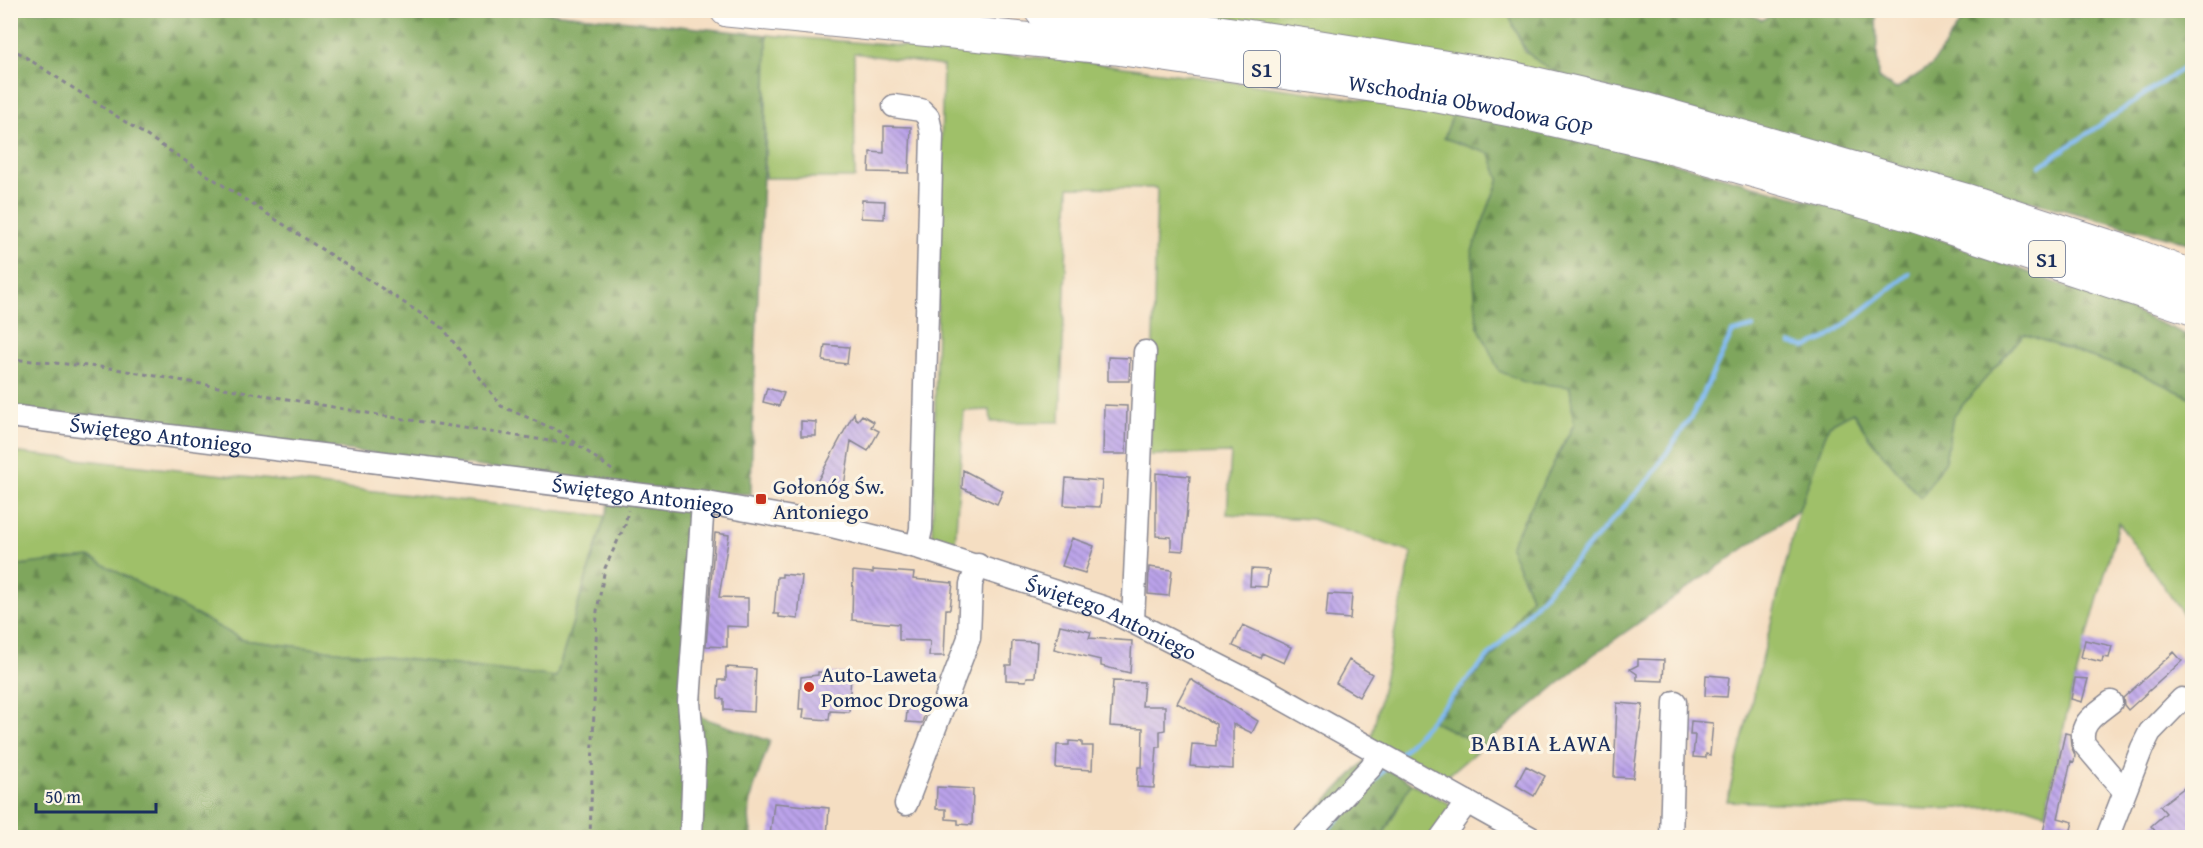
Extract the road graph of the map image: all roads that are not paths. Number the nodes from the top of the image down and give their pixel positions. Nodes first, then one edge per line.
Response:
1 (727, 10) edge
2 (1041, 10) edge
3 (894, 106) dead end
4 (1792, 166) junction
5 (1920, 202) junction
6 (2126, 252) junction
7 (2193, 260) edge
8 (2189, 300) edge
9 (1145, 352) dead end
10 (10, 416) edge
11 (703, 502) junction
12 (918, 547) junction
13 (978, 565) junction
14 (1133, 621) junction
15 (2182, 699) dead end
16 (1675, 702) dead end
17 (2111, 702) dead end
18 (1380, 753) junction
19 (2124, 791) junction
20 (1467, 802) junction
21 (906, 804) dead end
22 (1449, 834) edge
23 (690, 837) edge
24 (1304, 837) edge
25 (1531, 837) edge
26 (1671, 837) edge
27 (2107, 837) edge

1 - 4 highway, Wschodnia Obwodowa GOP / S1
2 - 4 highway, Wschodnia Obwodowa GOP / S1
3 - 12 street
4 - 5 highway, Wschodnia Obwodowa GOP / S1
5 - 6 highway, Wschodnia Obwodowa GOP / S1
5 - 8 highway, Wschodnia Obwodowa GOP / S1
6 - 7 highway
6 - 8 highway, Wschodnia Obwodowa GOP / S1
9 - 14 street
10 - 11 street, Świętego Antoniego
11 - 12 street, Świętego Antoniego
11 - 23 street
12 - 13 street, Świętego Antoniego
13 - 14 street, Świętego Antoniego
13 - 21 street
14 - 18 street, Świętego Antoniego
15 - 19 street
16 - 26 street
17 - 19 street
18 - 20 street, Świętego Antoniego
18 - 24 street
19 - 27 street
20 - 22 street
20 - 25 street, Świętego Antoniego

